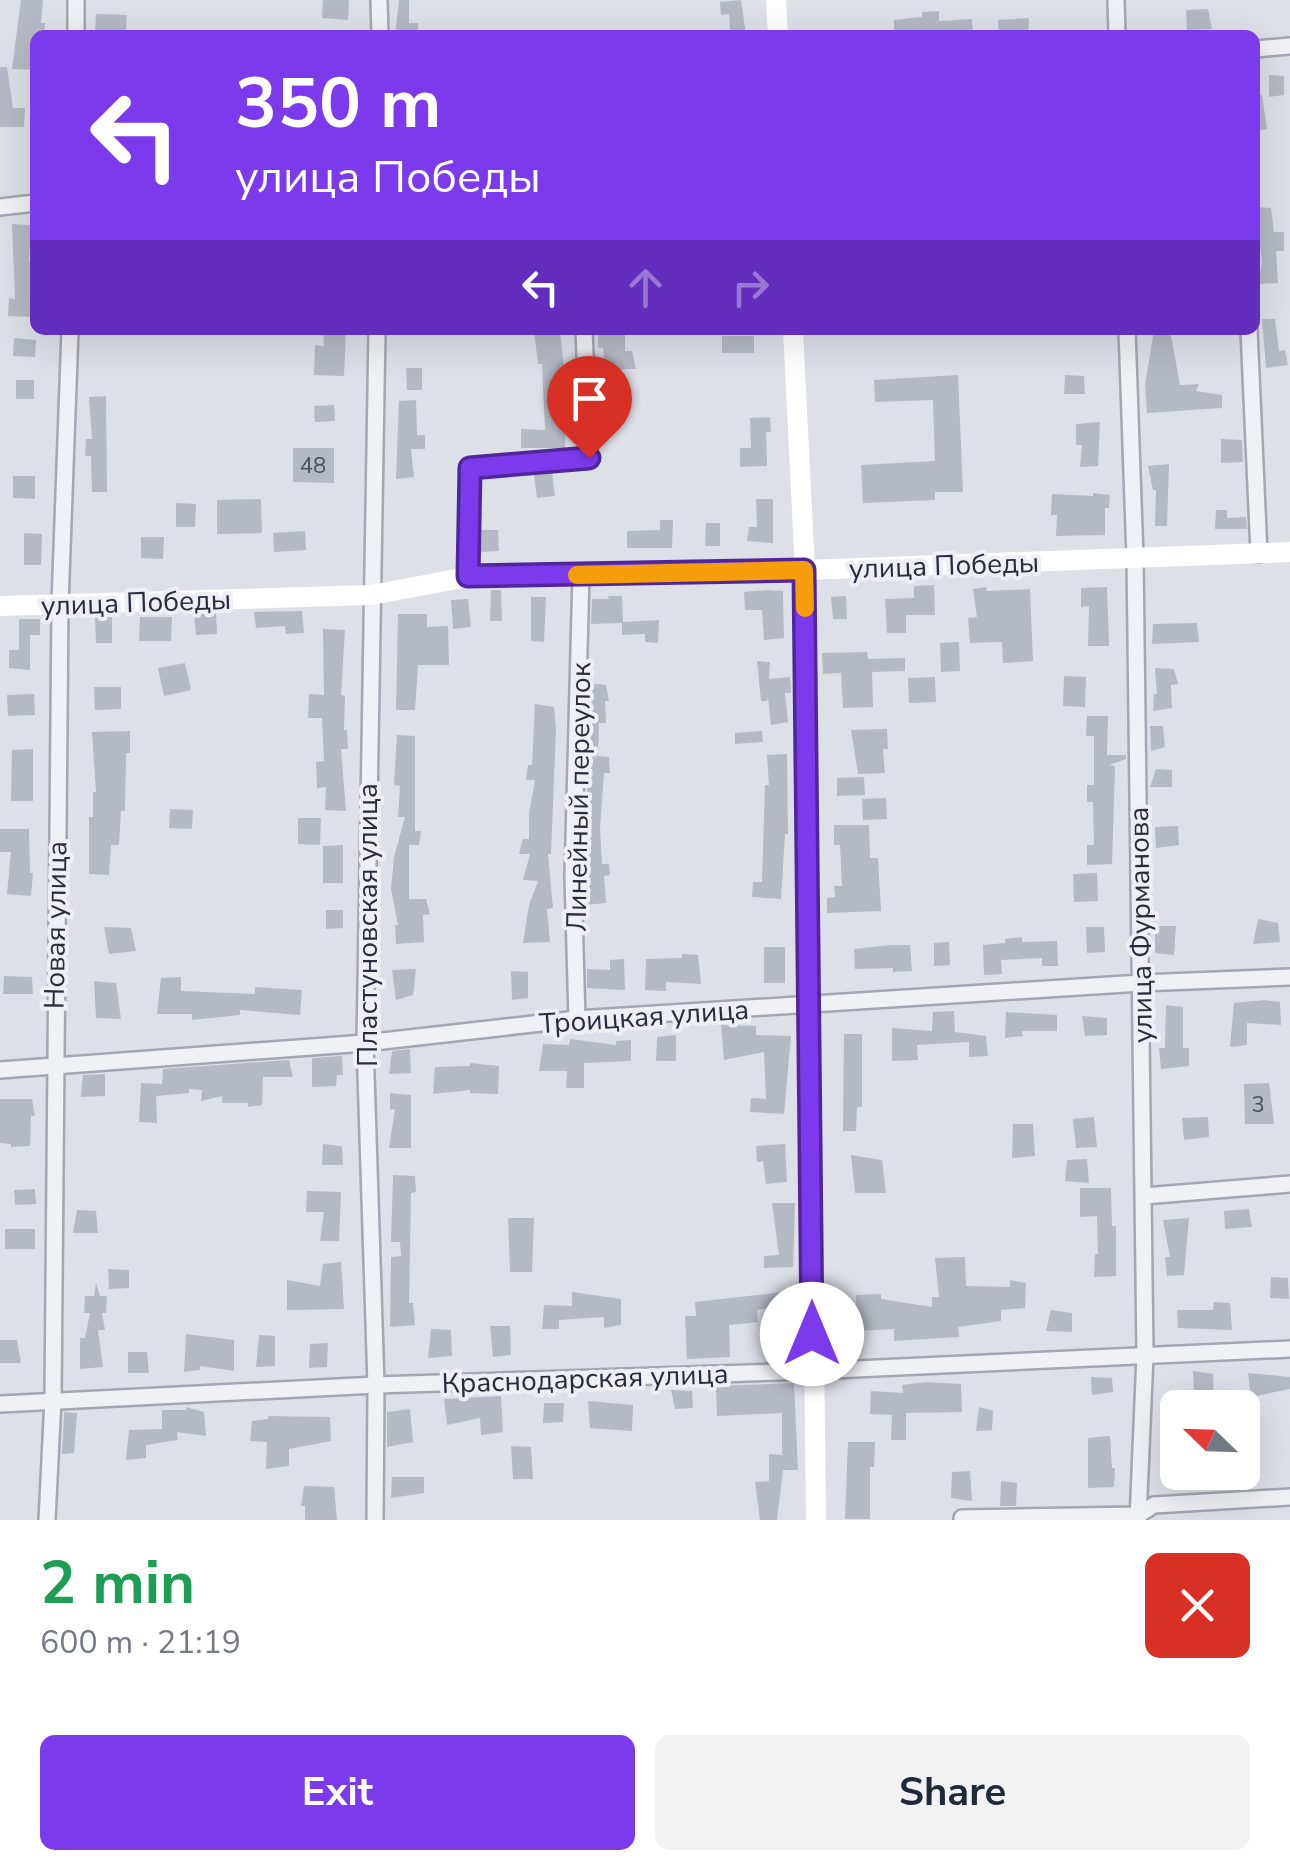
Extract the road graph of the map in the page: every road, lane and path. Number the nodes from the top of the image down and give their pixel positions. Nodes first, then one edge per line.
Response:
1 (76, 0) edge
2 (380, 0) edge
3 (776, 0) edge
4 (1116, 0) edge
5 (76, 30) edge
6 (380, 30) edge
7 (778, 30) edge
8 (1117, 30) edge
9 (1290, 46) edge
10 (1260, 49) edge
11 (30, 204) edge
12 (0, 207) edge
13 (70, 335) edge
14 (378, 335) edge
15 (584, 335) edge
16 (793, 335) edge
17 (1127, 335) edge
18 (1249, 335) edge
19 (1290, 552) edge
20 (1259, 554) junction
21 (1135, 558) junction
22 (804, 570) junction
23 (581, 574) junction
24 (468, 576) junction
25 (371, 595) junction
26 (60, 604) junction
27 (0, 606) edge
28 (1290, 977) edge
29 (1141, 983) junction
30 (810, 1004) junction
31 (578, 1019) junction
32 (365, 1043) junction
33 (54, 1068) junction
34 (0, 1070) edge
35 (1290, 1184) edge
36 (1144, 1196) junction
37 (1290, 1349) edge
38 (1145, 1355) junction
39 (812, 1371) junction
40 (376, 1385) junction
41 (53, 1399) junction
42 (0, 1404) edge
43 (1290, 1497) edge
44 (962, 1518) edge
45 (1138, 1518) edge
46 (47, 1520) edge
47 (375, 1520) edge
48 (816, 1520) edge

1 - 5 street
2 - 6 street
3 - 7 street
4 - 8 street
9 - 10 street
11 - 12 street
13 - 26 street, Новая улица
14 - 25 street, Пластуновская улица
15 - 24 street
16 - 22 street
17 - 21 street, улица Фурманова
18 - 20 street
19 - 20 street, улица Победы
20 - 21 street, улица Победы
21 - 22 street, улица Победы
21 - 29 street, улица Фурманова
22 - 23 street, улица Победы
22 - 30 street
23 - 24 street, улица Победы
23 - 31 street, Линейный переулок
24 - 25 street, улица Победы
25 - 26 street, улица Победы
25 - 32 street, Пластуновская улица
26 - 27 street, улица Победы
26 - 33 street, Новая улица
28 - 29 street, Троицкая улица
29 - 30 street, Троицкая улица
29 - 36 street, улица Фурманова
30 - 31 street, Троицкая улица
30 - 39 street
31 - 32 street, Троицкая улица
32 - 33 street, Троицкая улица
32 - 40 street, Пластуновская улица
33 - 34 street, Троицкая улица
33 - 41 street, Новая улица
35 - 36 street
36 - 38 street, улица Фурманова
37 - 38 street, Краснодарская улица
38 - 39 street, Краснодарская улица
38 - 45 street, улица Фурманова
39 - 40 street, Краснодарская улица
39 - 48 street
40 - 41 street, Краснодарская улица
40 - 47 street, Пластуновская улица
41 - 42 street, Краснодарская улица
41 - 46 street, Новая улица
43 - 45 street
44 - 45 street

